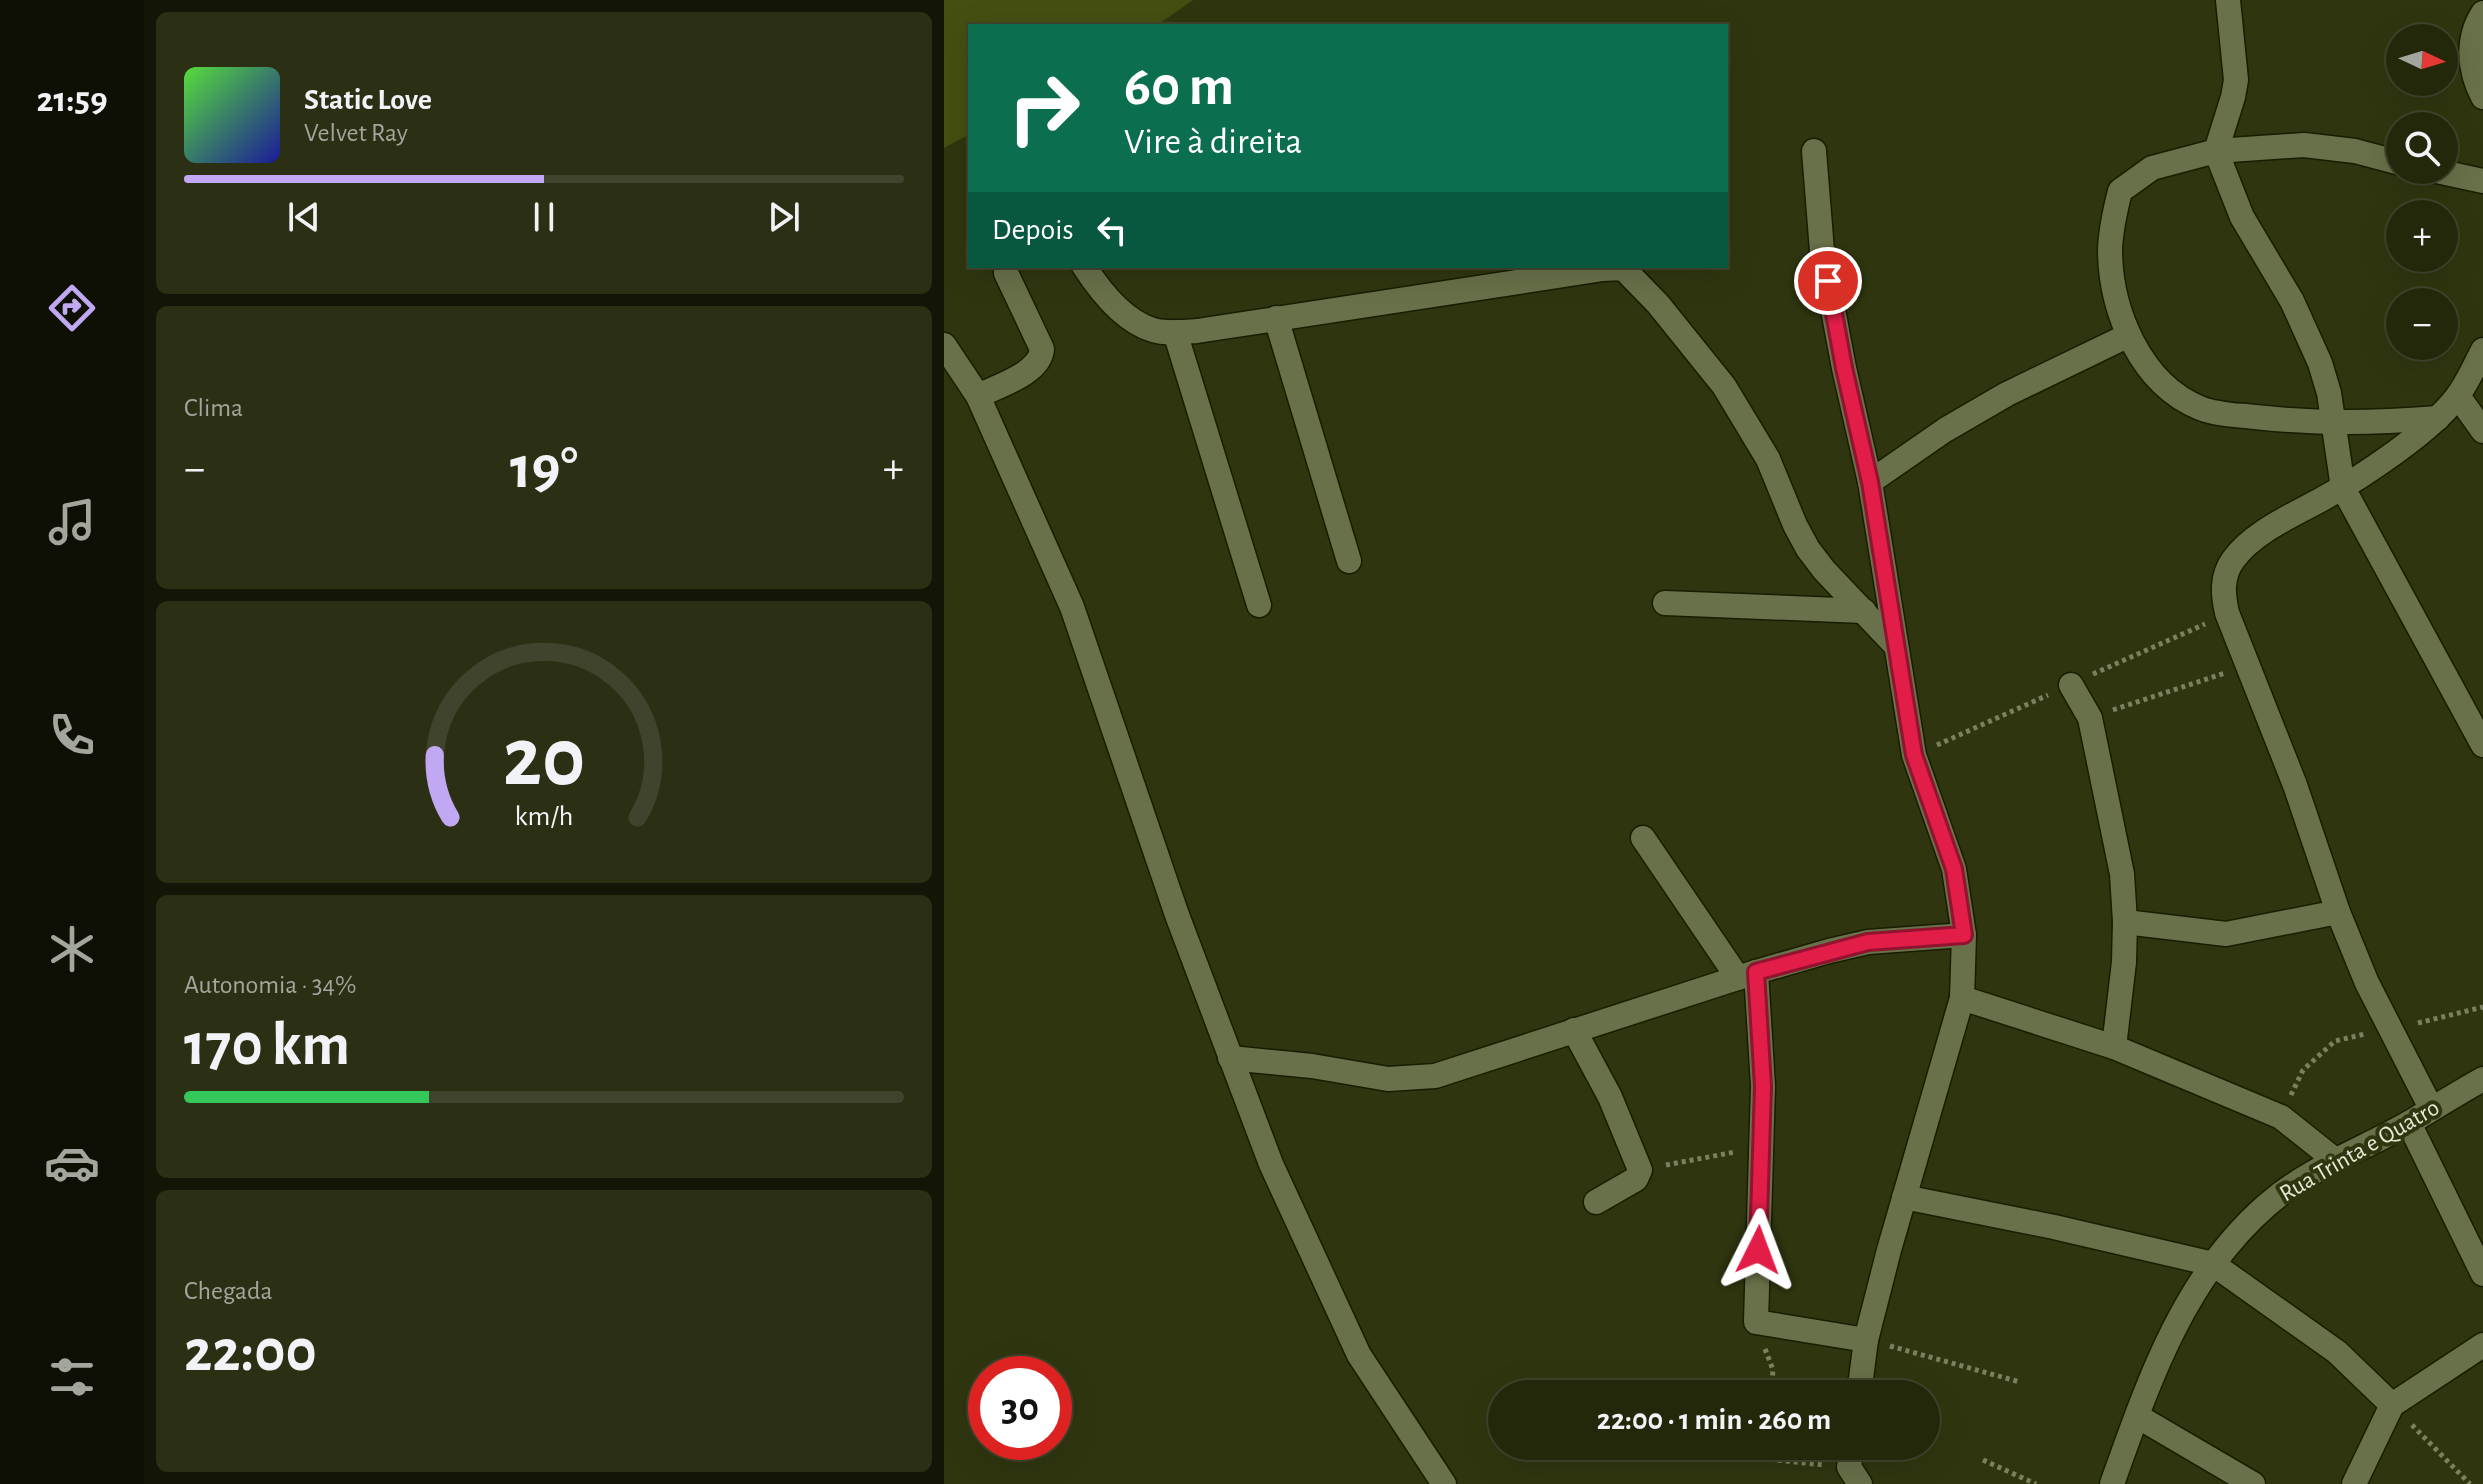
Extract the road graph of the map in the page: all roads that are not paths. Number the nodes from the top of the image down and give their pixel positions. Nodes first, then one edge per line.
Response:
1 (2228, 0) edge
2 (2483, 13) edge
3 (2483, 97) edge
4 (1814, 151) dead end
5 (2216, 151) junction
6 (2386, 159) edge
7 (2458, 176) edge
8 (2483, 181) edge
9 (1006, 268) edge
10 (1086, 268) edge
11 (1276, 318) junction
12 (1175, 332) junction
13 (2129, 335) junction
14 (944, 345) edge
15 (2483, 350) edge
16 (978, 396) junction
17 (2458, 396) junction
18 (2438, 418) junction
19 (2333, 423) junction
20 (2483, 431) edge
21 (1870, 482) junction
22 (2343, 488) junction
23 (1349, 561) dead end
24 (1665, 603) dead end
25 (1259, 605) dead end
26 (1864, 611) junction
27 (1896, 646) junction
28 (2071, 685) dead end
29 (2483, 745) edge
30 (1643, 838) dead end
31 (2338, 912) junction
32 (2125, 922) junction
33 (1964, 935) junction
34 (1747, 975) junction
35 (1962, 998) junction
36 (1574, 1030) junction
37 (2114, 1047) junction
38 (1230, 1058) junction
39 (2483, 1079) edge
40 (2431, 1108) junction
41 (2409, 1123) junction
42 (2335, 1160) junction
43 (1904, 1197) junction
44 (1596, 1202) dead end
45 (2213, 1264) junction
46 (2483, 1274) edge
47 (1866, 1340) junction
48 (2483, 1345) edge
49 (1861, 1380) edge
50 (2392, 1405) junction
51 (2137, 1416) junction
52 (1444, 1484) edge
53 (2112, 1484) edge
54 (2253, 1484) edge
55 (2354, 1484) edge

1 - 5 street
2 - 3 street
4 - 21 street
5 - 6 street
5 - 13 street
5 - 19 street
7 - 8 street
9 - 16 street
10 - 12 street
11 - 12 street
11 - 23 street
11 - 26 street
12 - 25 street
13 - 19 street
13 - 21 street
14 - 16 street
15 - 17 street
16 - 38 street
17 - 18 street
17 - 20 street
18 - 19 street
18 - 22 street
19 - 22 street
21 - 27 street
22 - 29 street
22 - 31 street
24 - 26 street
26 - 27 street
27 - 33 street
28 - 32 street
30 - 34 street
31 - 32 street
31 - 40 street
32 - 37 street
33 - 34 street
33 - 35 street
34 - 36 street
34 - 47 street
35 - 37 street
35 - 43 street
36 - 38 street
36 - 44 street
37 - 42 street
38 - 52 street
39 - 40 street, Rua Trinta e Quatro
40 - 41 street, Rua Trinta e Quatro
41 - 42 street, Rua Trinta e Quatro
41 - 46 street
42 - 45 street, Rua Trinta e Quatro
43 - 45 street
43 - 47 street
45 - 50 street
45 - 51 street, Rua Trinta e Quatro
47 - 49 street
48 - 50 street
50 - 55 street
51 - 53 street, Rua Trinta e Quatro
51 - 54 street

